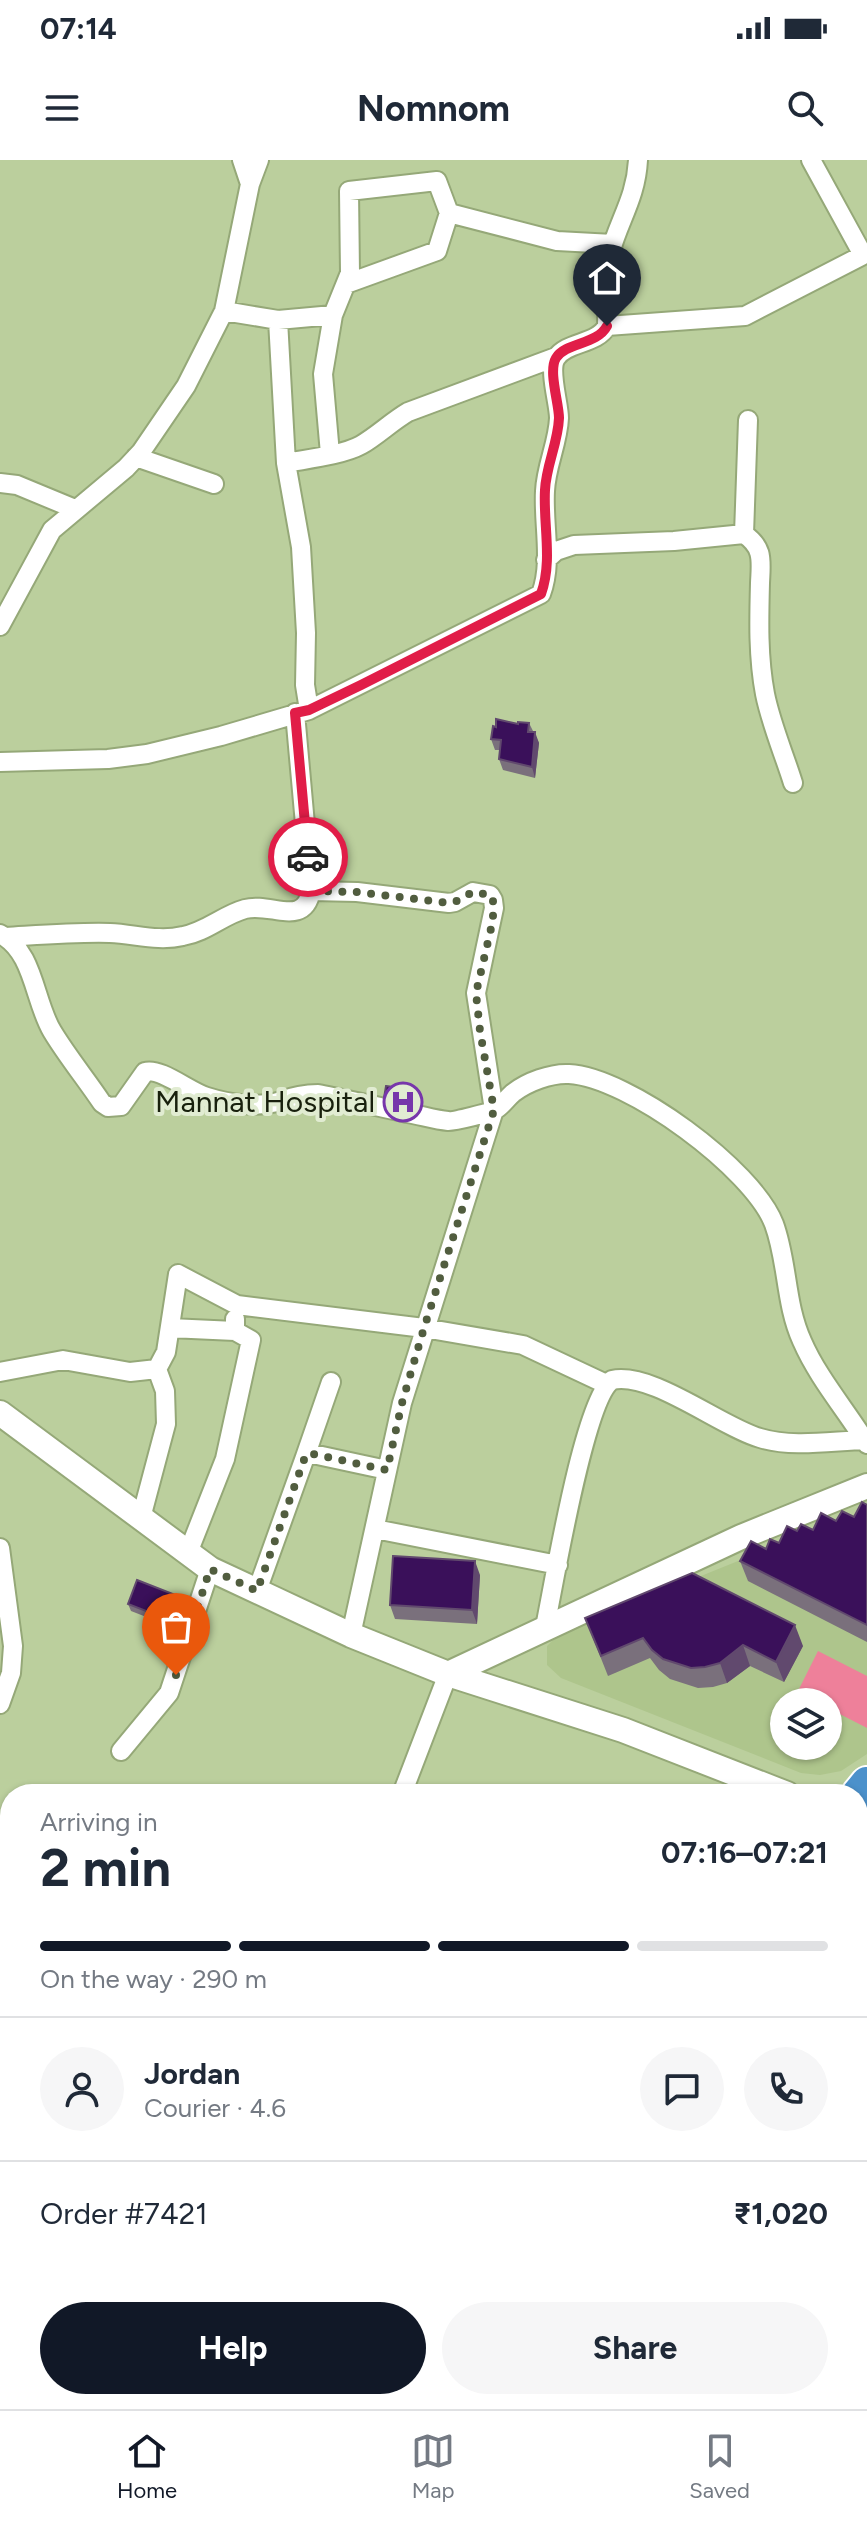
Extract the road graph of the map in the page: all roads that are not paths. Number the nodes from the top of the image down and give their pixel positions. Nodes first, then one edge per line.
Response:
1 (242, 160) edge
2 (259, 160) edge
3 (638, 160) edge
4 (811, 160) edge
5 (250, 184) junction
6 (449, 213) junction
7 (613, 244) junction
8 (865, 254) edge
9 (346, 284) junction
10 (224, 311) junction
11 (333, 315) junction
12 (278, 320) junction
13 (607, 326) junction
14 (556, 357) junction
15 (748, 420) dead end
16 (330, 454) junction
17 (136, 457) junction
18 (286, 463) junction
19 (0, 483) edge
20 (214, 484) dead end
21 (75, 509) junction
22 (744, 534) junction
23 (546, 560) junction
24 (0, 626) edge
25 (302, 712) junction
26 (0, 762) edge
27 (793, 783) dead end
28 (311, 891) junction
29 (3, 935) edge
30 (494, 1110) junction
31 (237, 1305) junction
32 (170, 1328) junction
33 (424, 1328) junction
34 (235, 1331) junction
35 (157, 1369) junction
36 (0, 1372) edge
37 (331, 1382) dead end
38 (606, 1384) junction
39 (0, 1413) edge
40 (866, 1442) edge
41 (305, 1457) junction
42 (387, 1470) junction
43 (867, 1486) edge
44 (141, 1518) junction
45 (375, 1529) junction
46 (0, 1548) edge
47 (188, 1553) junction
48 (558, 1565) junction
49 (210, 1569) junction
50 (257, 1591) junction
51 (545, 1627) junction
52 (351, 1635) junction
53 (448, 1674) junction
54 (0, 1704) edge
55 (121, 1751) dead end
56 (406, 1784) edge
57 (761, 1784) edge

1 - 5 street
2 - 5 street
3 - 7 street
4 - 8 street
5 - 10 street
6 - 7 street
6 - 9 street
6 - 9 street
7 - 13 street
8 - 13 street
9 - 11 street
10 - 12 street
10 - 17 street
11 - 12 street
11 - 16 street
12 - 18 street
13 - 14 street
14 - 16 street
14 - 23 street
15 - 22 street
16 - 18 street
17 - 20 street
17 - 21 street
18 - 25 street
19 - 21 street
21 - 24 street
22 - 23 street
22 - 27 street
23 - 25 street
25 - 26 street
25 - 28 street
28 - 29 street
28 - 30 street
29 - 30 street
30 - 33 street
30 - 40 street
31 - 32 street
31 - 33 street
31 - 34 street
32 - 34 street
32 - 35 street
33 - 38 street
33 - 42 street
34 - 47 street
35 - 36 street
35 - 44 street
37 - 41 street
38 - 40 street
38 - 48 street
39 - 44 street
41 - 42 street
41 - 50 street
42 - 45 street
43 - 51 street
44 - 47 street
45 - 48 street
45 - 52 street
46 - 54 street
47 - 49 street
48 - 51 street
49 - 50 street
49 - 55 street
50 - 52 street
51 - 53 street
52 - 53 street
53 - 56 street
53 - 57 street

